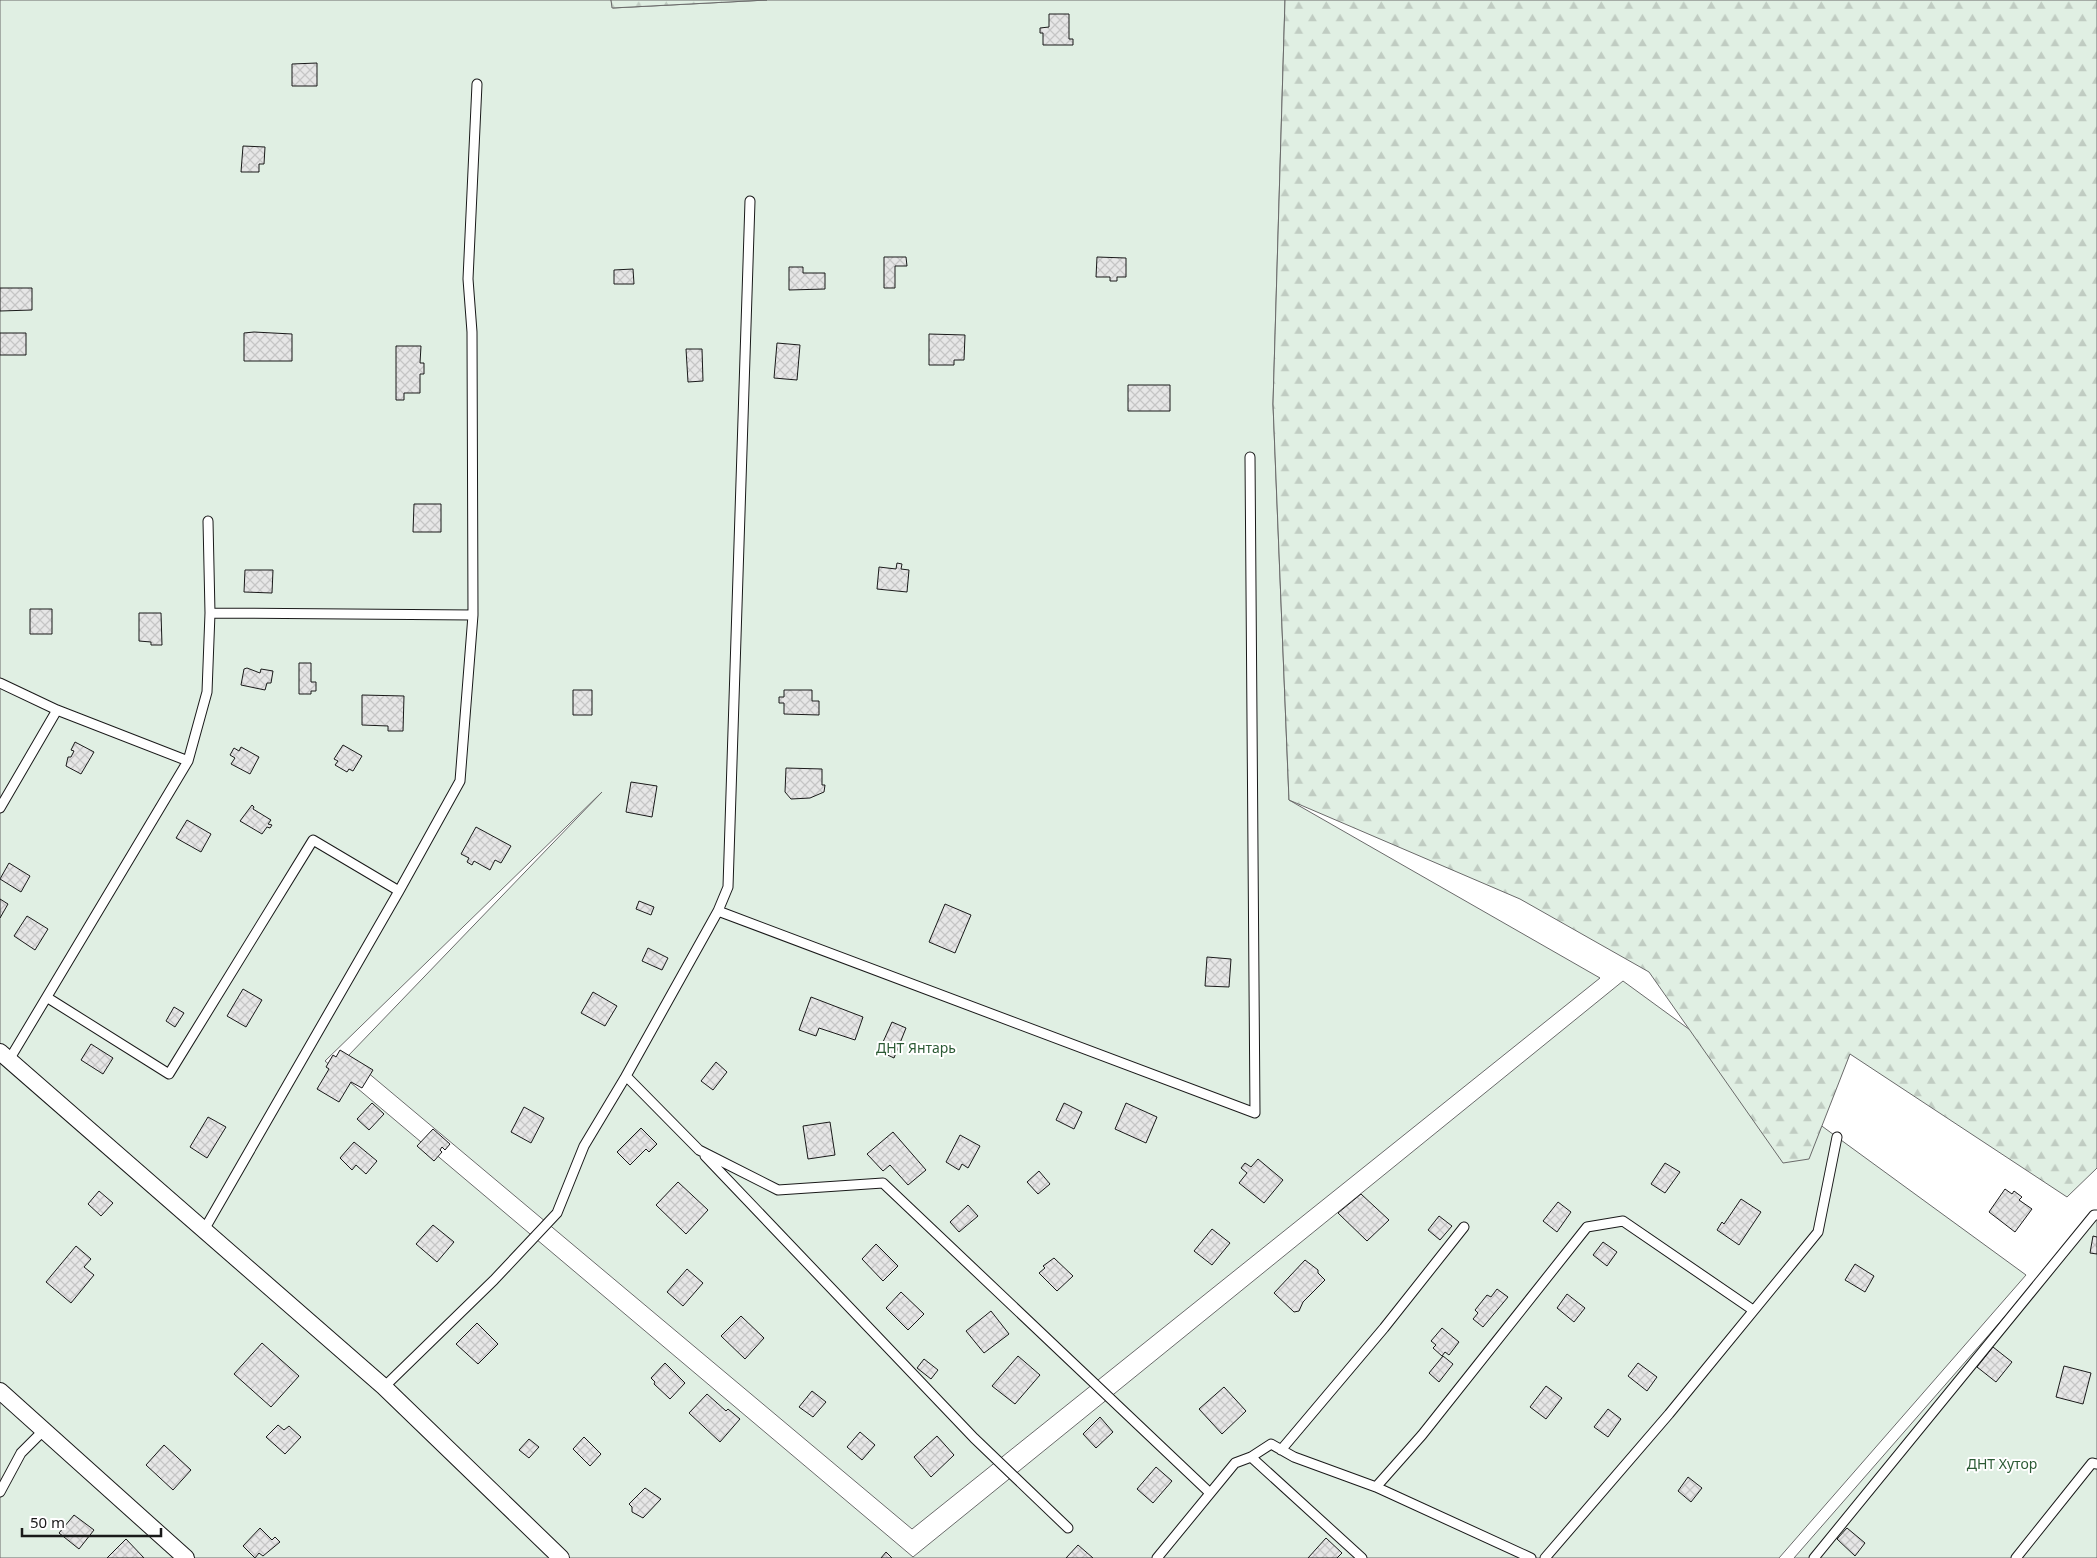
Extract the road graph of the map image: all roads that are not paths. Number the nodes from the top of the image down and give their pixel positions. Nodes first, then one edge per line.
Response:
1 (476, 84) dead end
2 (750, 201) dead end
3 (1250, 458) dead end
4 (208, 521) dead end
5 (210, 613) junction
6 (473, 615) junction
7 (0, 683) edge
8 (57, 710) junction
9 (188, 761) junction
10 (0, 808) edge
11 (399, 891) junction
12 (718, 911) junction
13 (48, 998) junction
14 (4, 1056) edge
15 (626, 1076) junction
16 (1837, 1137) dead end
17 (699, 1150) junction
18 (2097, 1215) edge
19 (1464, 1227) dead end
20 (204, 1230) junction
21 (1752, 1310) junction
22 (384, 1387) junction
23 (0, 1391) edge
24 (44, 1430) junction
25 (1281, 1450) junction
26 (1252, 1457) junction
27 (2097, 1464) edge
28 (1376, 1488) junction
29 (0, 1492) edge
30 (1210, 1493) junction
31 (1068, 1528) dead end
32 (186, 1558) edge
33 (561, 1558) edge
34 (1157, 1558) edge
35 (1362, 1558) edge
36 (1531, 1558) edge
37 (1545, 1558) edge
38 (1814, 1558) edge
39 (2016, 1558) edge

1 - 6 lane
2 - 12 lane
3 - 12 lane
4 - 5 lane
5 - 6 lane
5 - 9 lane
6 - 11 lane
7 - 8 lane
8 - 9 lane
8 - 10 lane
9 - 13 lane
11 - 13 lane
11 - 20 lane
12 - 15 lane
13 - 14 lane
14 - 20 street
15 - 17 lane
15 - 22 lane
16 - 21 lane
17 - 30 lane
17 - 31 lane
18 - 38 lane
19 - 25 lane
20 - 22 street
21 - 28 lane
21 - 37 lane
22 - 33 street
23 - 24 street
24 - 29 lane
24 - 32 street
25 - 26 lane
25 - 28 lane
26 - 30 lane
26 - 35 lane
27 - 39 lane
28 - 36 lane
30 - 34 lane

